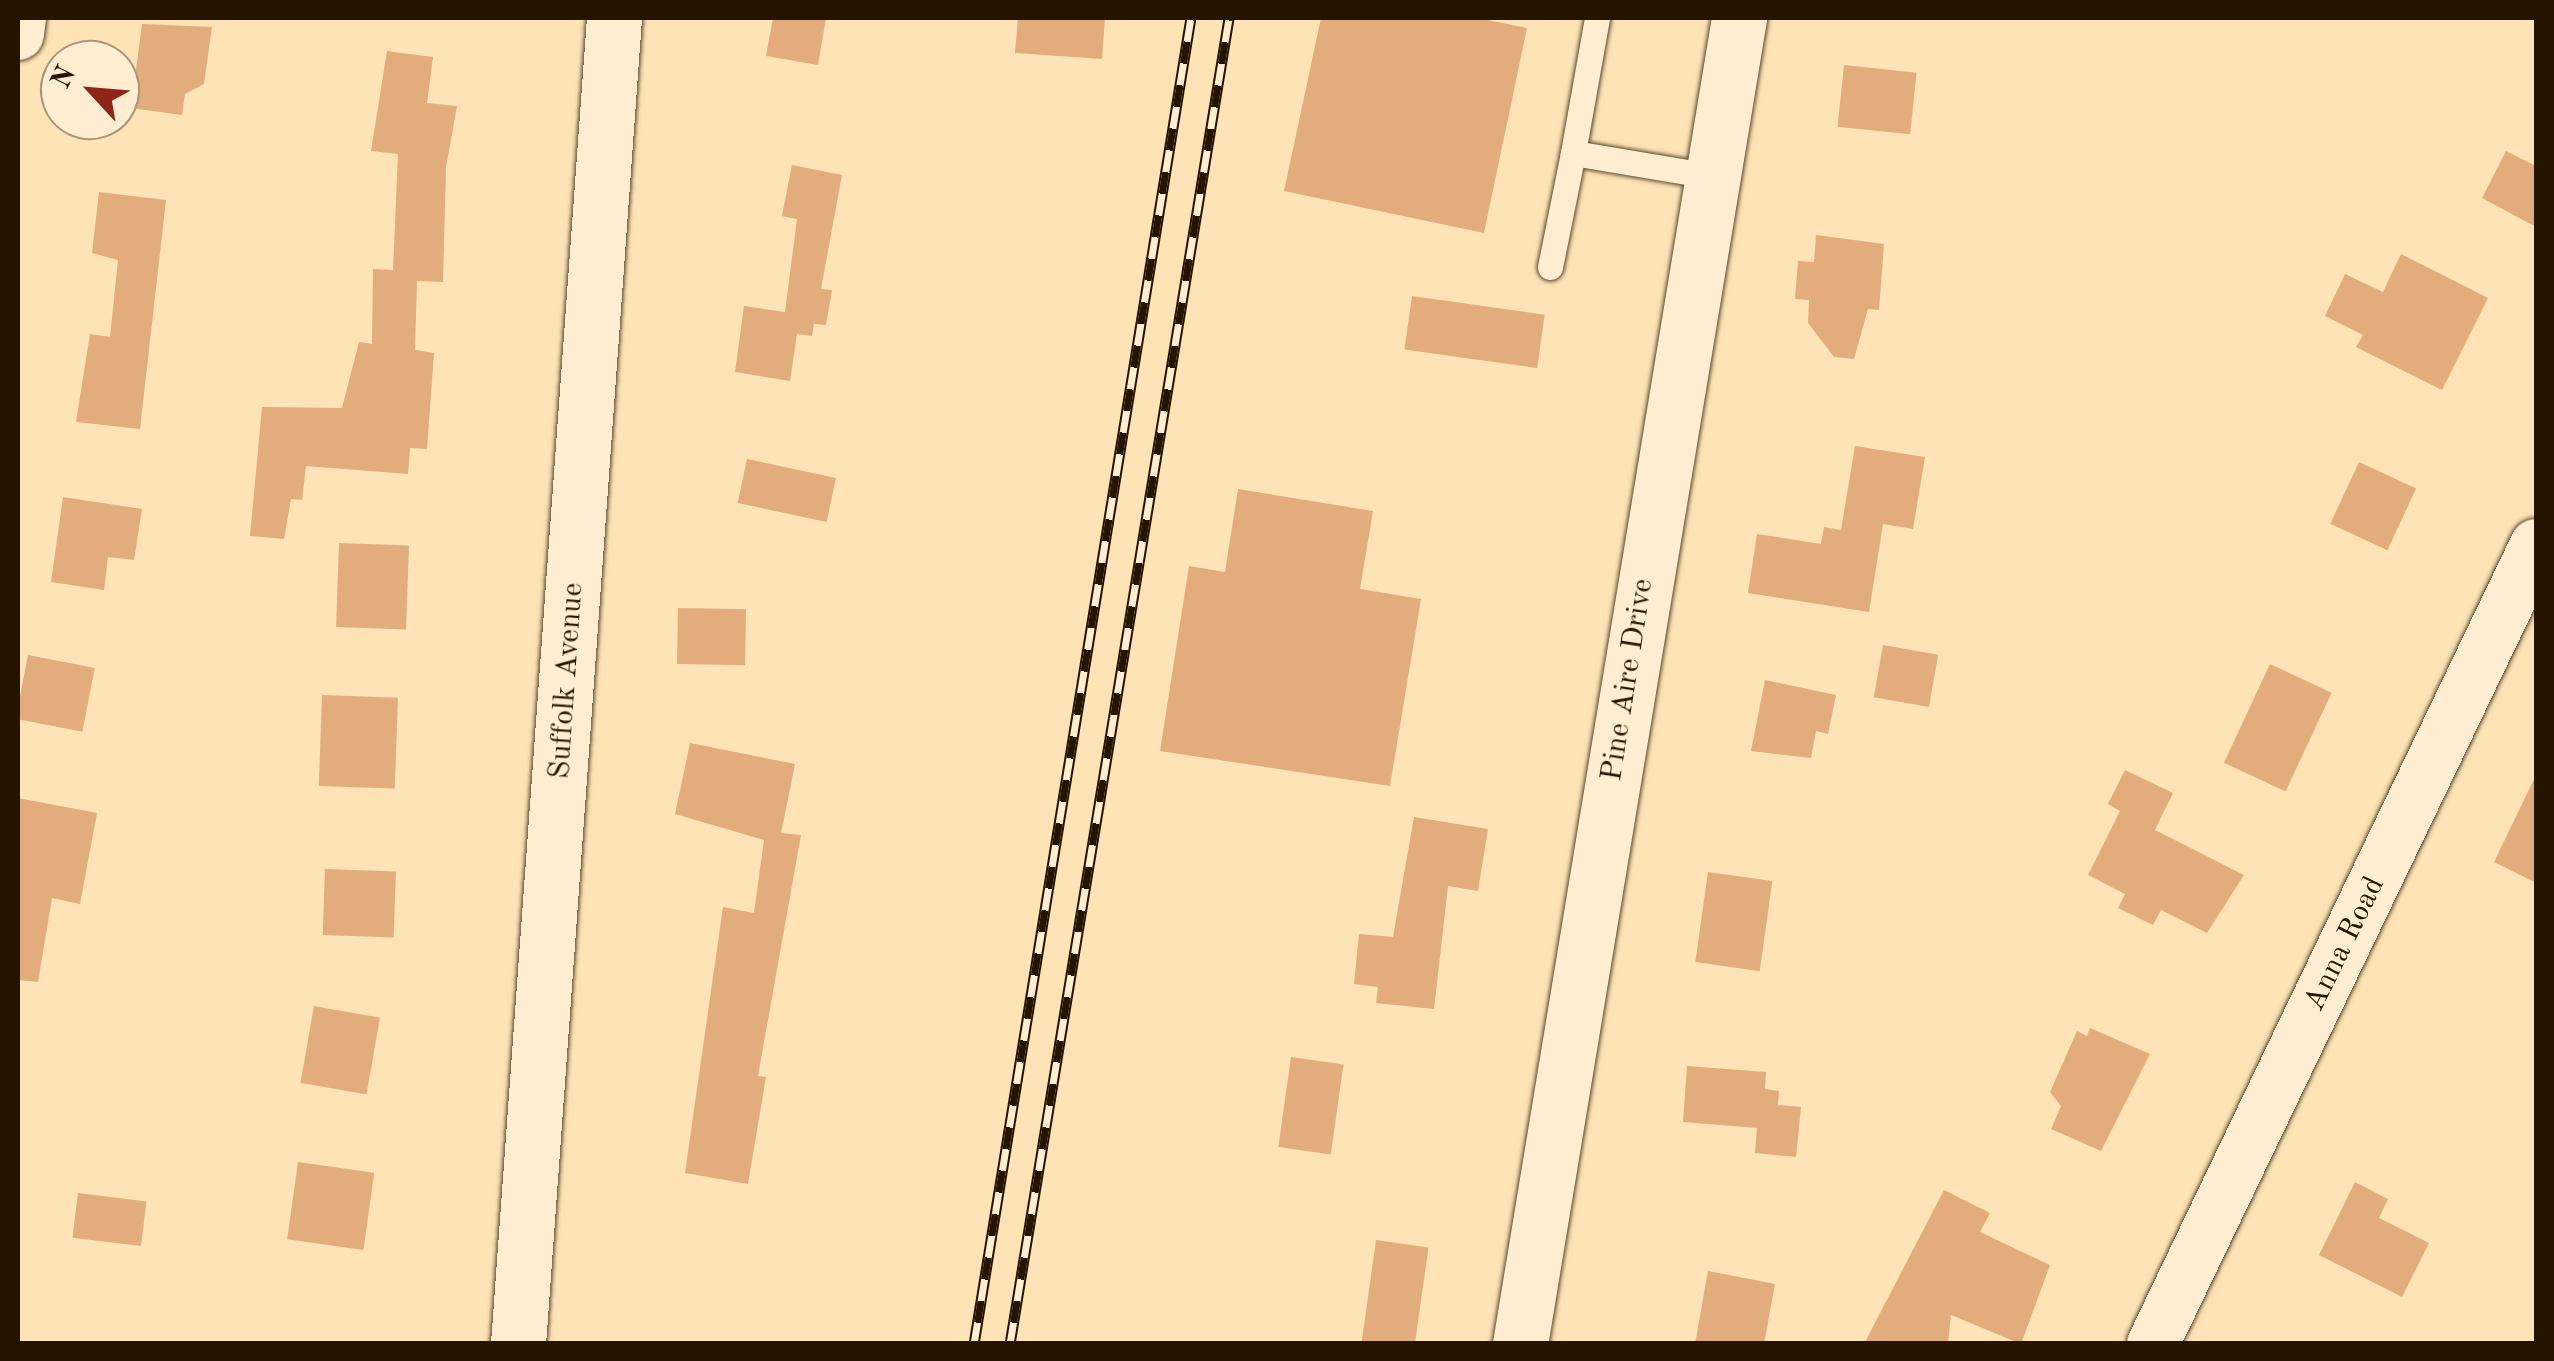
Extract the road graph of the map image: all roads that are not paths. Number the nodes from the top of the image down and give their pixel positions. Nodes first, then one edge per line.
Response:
1 (20, 18) edge
2 (614, 18) edge
3 (1598, 18) edge
4 (1738, 18) edge
5 (18, 34) edge
6 (1573, 153) junction
7 (1711, 176) junction
8 (1550, 267) dead end
9 (2536, 545) edge
10 (518, 1344) edge
11 (1520, 1344) edge
12 (2153, 1344) edge

1 - 5 street
2 - 10 street, Suffolk Avenue
3 - 6 lane
4 - 7 street, Pine Aire Drive
6 - 7 lane
6 - 8 lane
7 - 11 street, Pine Aire Drive
9 - 12 street, Anna Road

